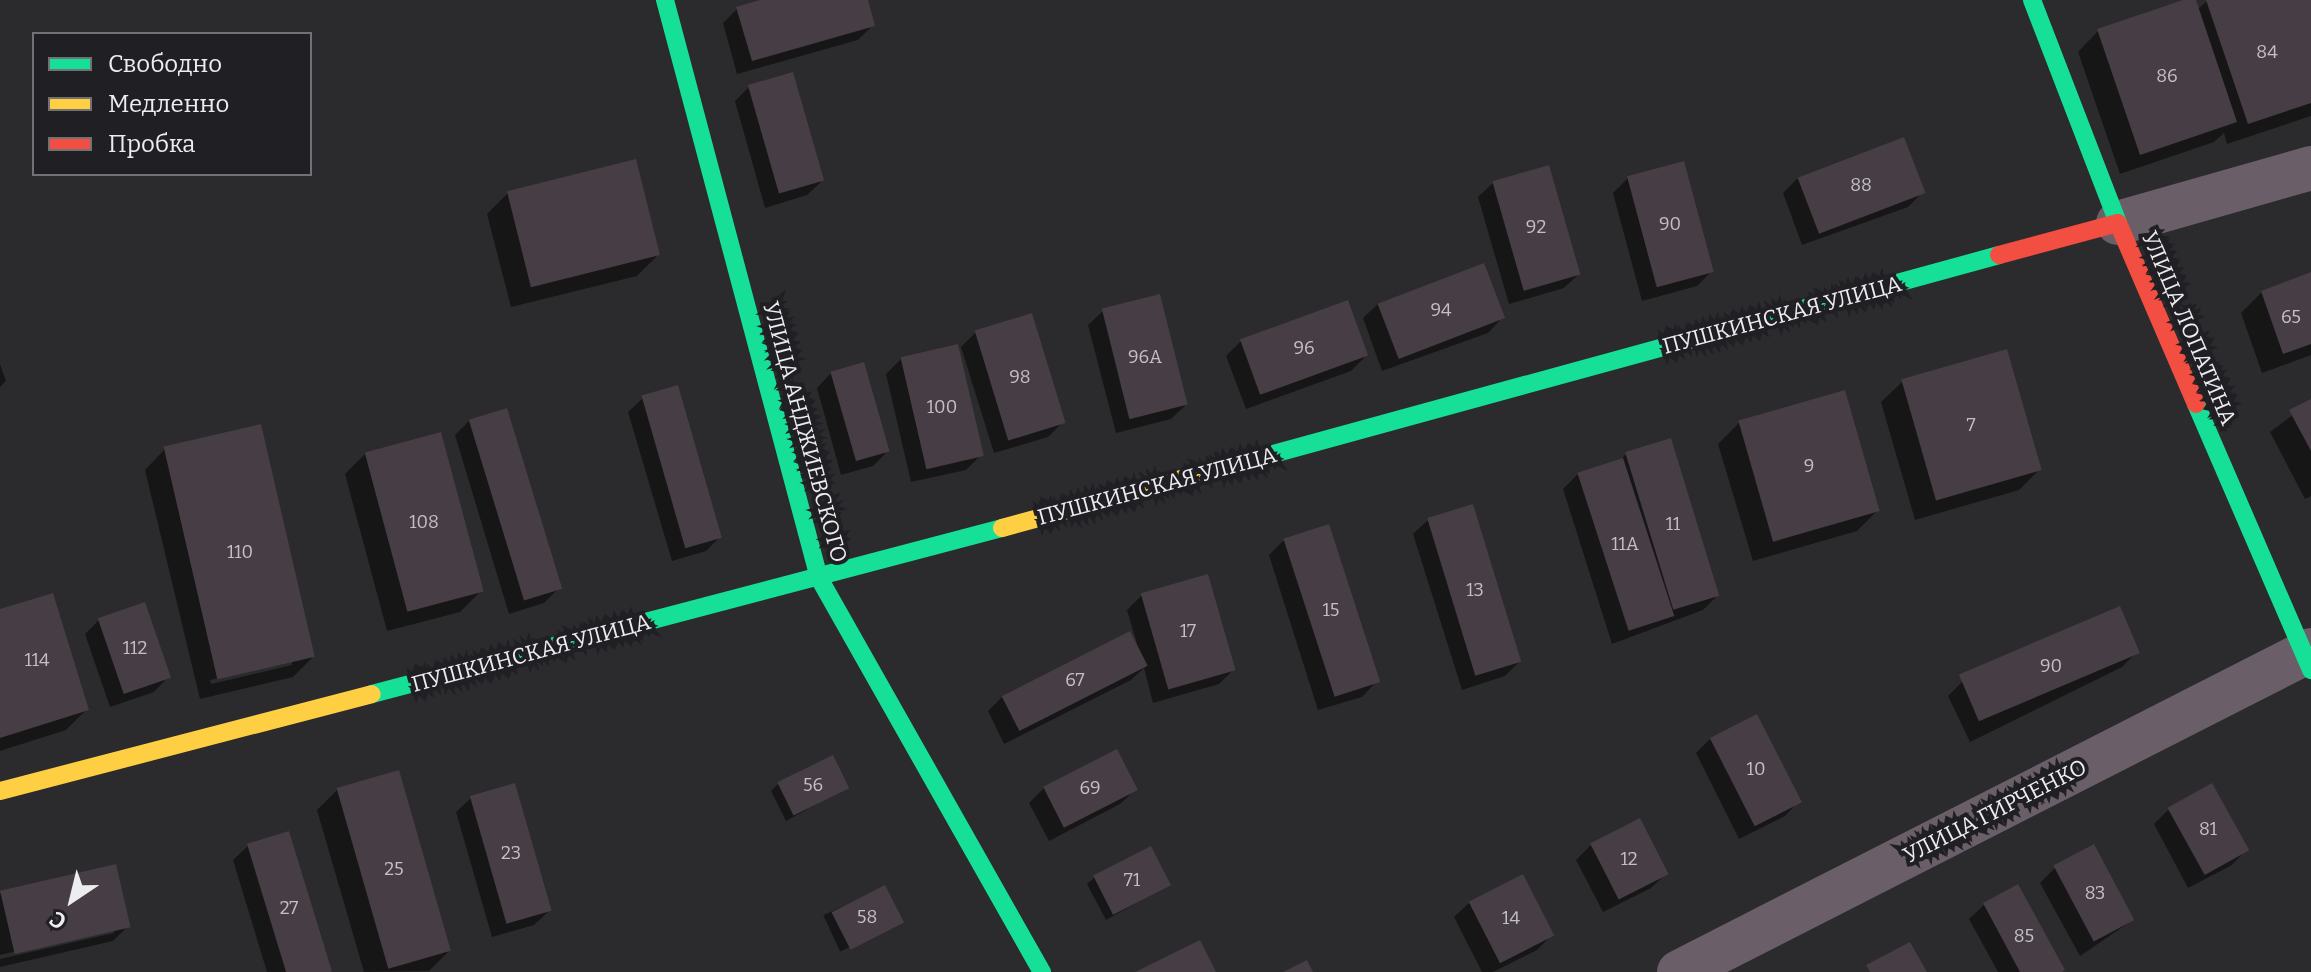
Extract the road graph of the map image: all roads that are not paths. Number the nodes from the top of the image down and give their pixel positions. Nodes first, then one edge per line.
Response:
1 (665, 0) edge
2 (2032, 0) edge
3 (2311, 168) edge
4 (2118, 223) junction
5 (819, 578) junction
6 (2308, 658) edge
7 (0, 791) edge
8 (1042, 972) edge
9 (1679, 972) edge

1 - 5 main road, УЛИЦА АНДЖИЕВСКОГО
2 - 4 main road, УЛИЦА ЛОПАТИНА
3 - 4 street, ПУШКИНСКАЯ УЛИЦА
4 - 5 main road, ПУШКИНСКАЯ УЛИЦА
4 - 6 main road, УЛИЦА ЛОПАТИНА
5 - 7 main road, ПУШКИНСКАЯ УЛИЦА
5 - 8 main road, УЛИЦА АНДЖИЕВСКОГО
6 - 9 street, УЛИЦА ГИРЧЕНКО

